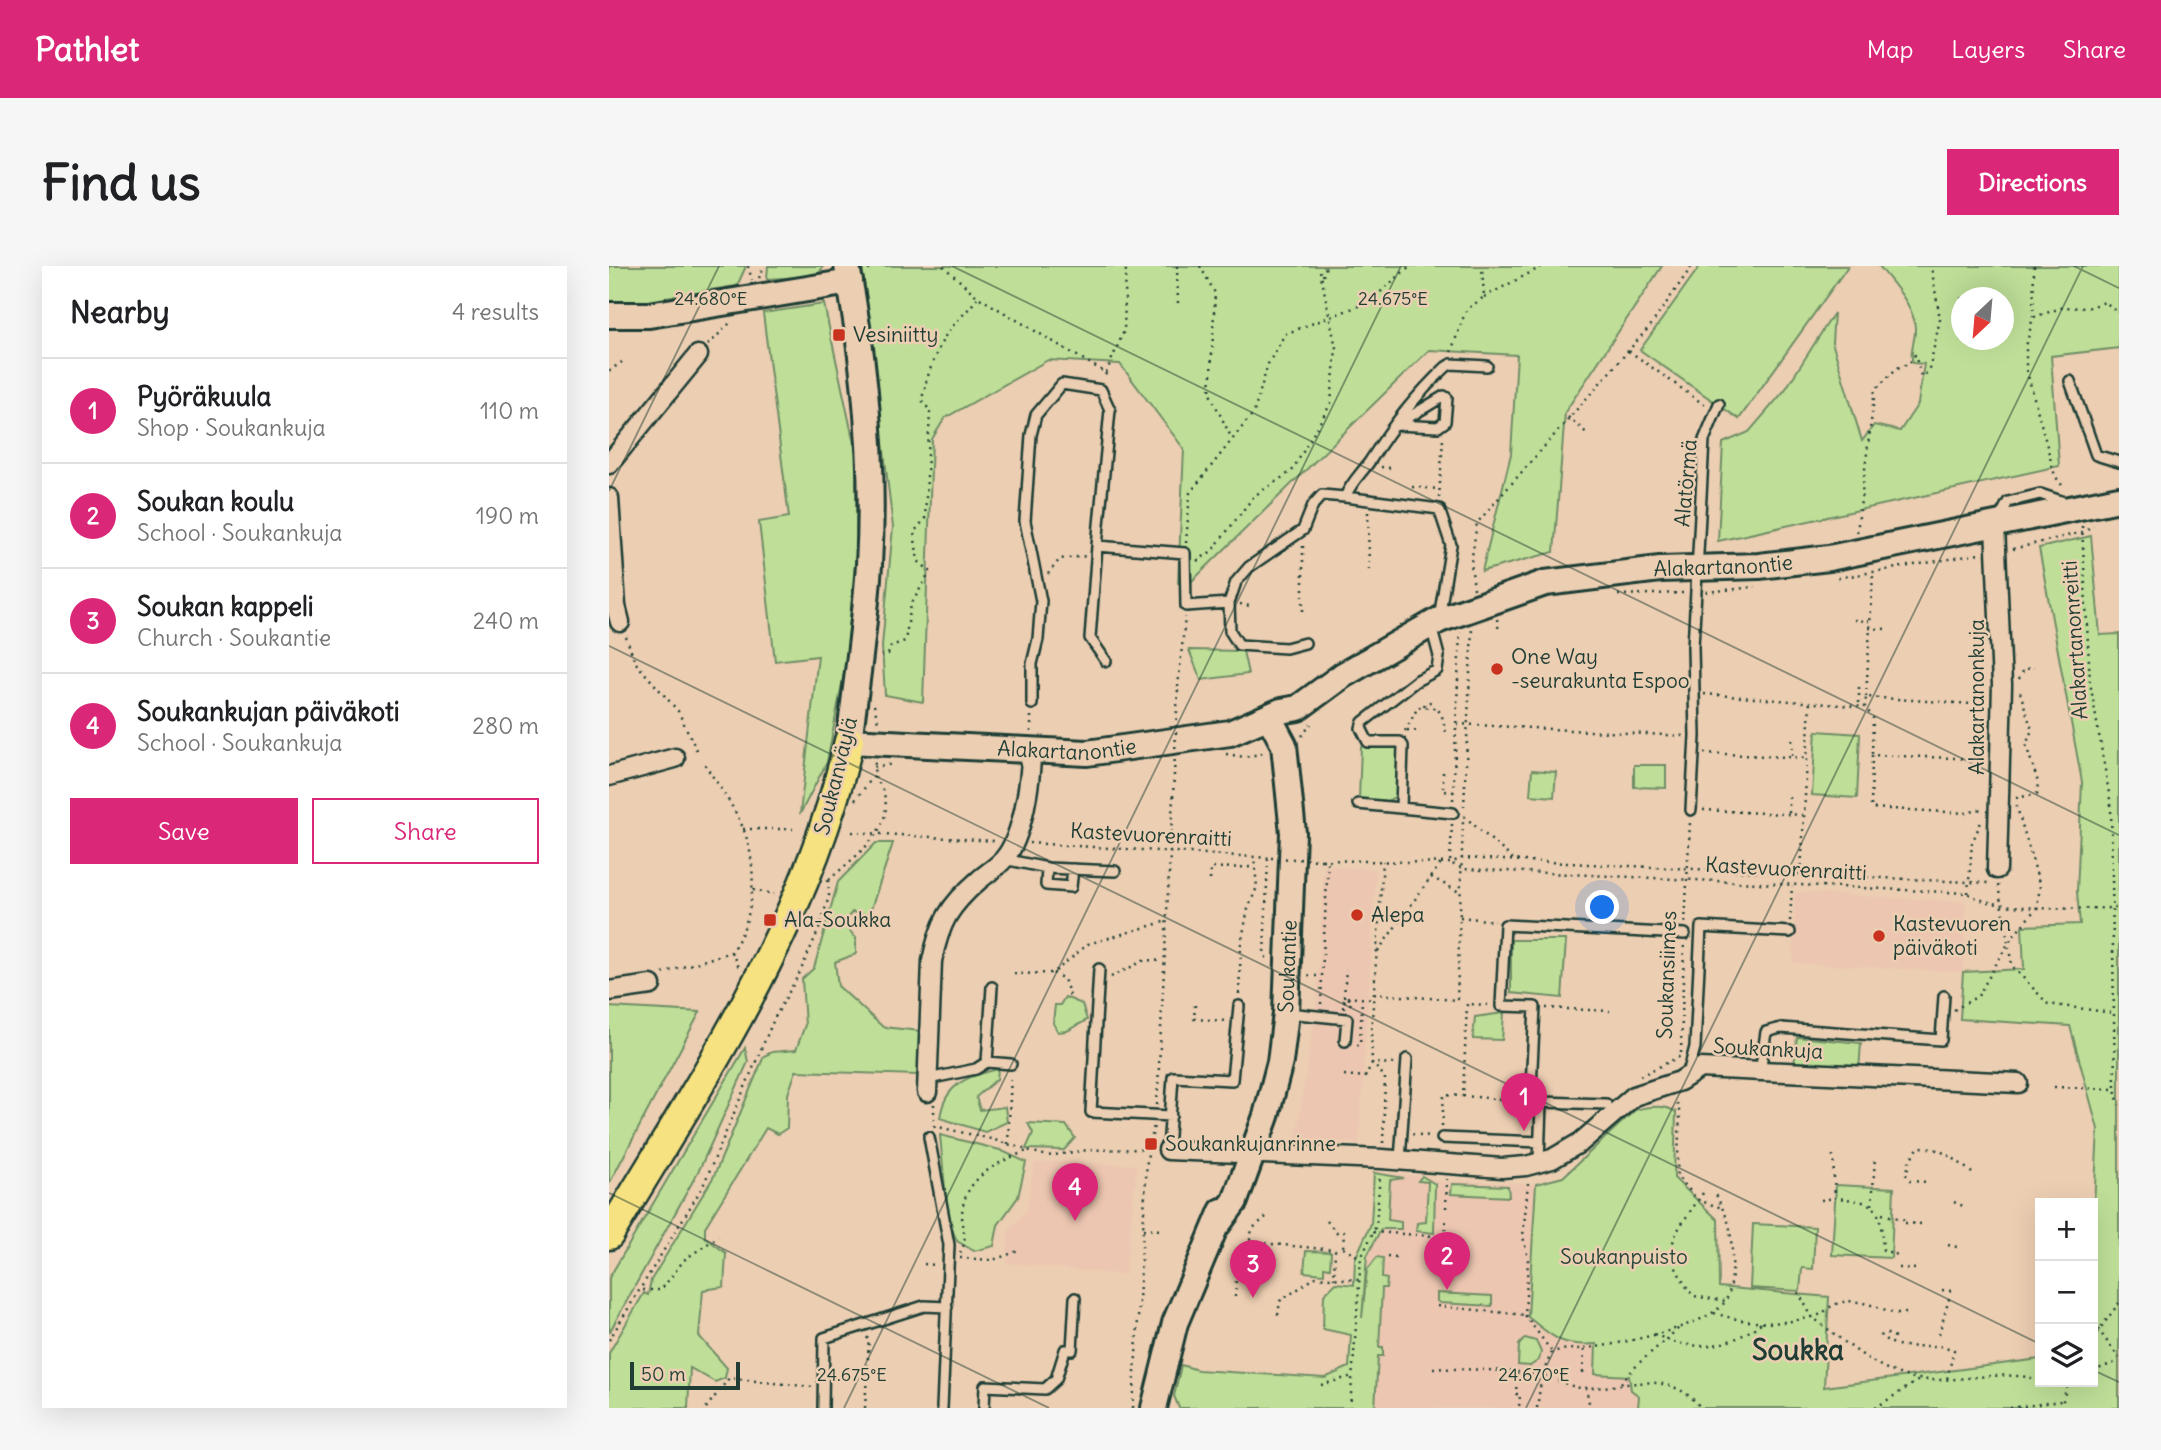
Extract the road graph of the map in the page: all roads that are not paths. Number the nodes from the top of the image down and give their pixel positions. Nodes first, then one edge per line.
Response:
1 (854, 273) edge
2 (609, 315) edge
3 (698, 355) road end
4 (1487, 366) dead end
5 (2070, 381) dead end
6 (1717, 408) road end
7 (1392, 427) junction
8 (2119, 462) edge
9 (609, 464) edge
10 (1345, 497) junction
11 (609, 498) edge
12 (2119, 499) edge
13 (1996, 526) junction
14 (1097, 550) junction
15 (1698, 567) junction
16 (1229, 603) junction
17 (620, 622) road end
18 (1443, 624) junction
19 (1304, 643) dead end
20 (1106, 661) dead end
21 (1032, 704) road end
22 (1275, 714) junction
23 (849, 741) junction
24 (1031, 744) junction
25 (675, 758) dead end
26 (609, 776) edge
27 (1358, 804) dead end
28 (1401, 808) junction
29 (1691, 810) road end
30 (1453, 813) road end
31 (1004, 859) junction
32 (1047, 868) junction
33 (1073, 869) junction
34 (1997, 869) dead end
35 (1115, 872) dead end
36 (1790, 932) road end
37 (1685, 934) road end
38 (1099, 969) dead end
39 (651, 985) road end
40 (992, 987) dead end
41 (609, 991) edge
42 (1944, 996) dead end
43 (1239, 1006) road end
44 (1286, 1013) junction
45 (1345, 1041) dead end
46 (1407, 1059) dead end
47 (987, 1062) junction
48 (1011, 1064) road end
49 (1760, 1072) junction
50 (1684, 1078) junction
51 (930, 1083) joint
52 (2018, 1083) dead end
53 (1541, 1102) junction
54 (1606, 1104) dead end
55 (1171, 1116) junction
56 (929, 1137) dead end
57 (1442, 1138) road end
58 (1539, 1142) junction
59 (1168, 1150) joint
60 (1252, 1152) junction
61 (1400, 1160) junction
62 (1539, 1163) junction
63 (609, 1235) edge
64 (1075, 1298) dead end
65 (947, 1307) junction
66 (823, 1408) edge
67 (942, 1408) edge
68 (984, 1408) edge
69 (1154, 1408) edge

1 - 2 street
1 - 23 street, Soukanväylä
3 - 9 street
4 - 7 lane
5 - 8 lane
6 - 15 lane, Alatörmä
7 - 7 lane
7 - 10 lane
10 - 16 lane
10 - 18 lane
11 - 17 street
12 - 13 street, Alakartanontie
13 - 15 street, Alakartanontie
13 - 34 street, Alakartanonkuja
14 - 16 lane
14 - 20 lane
14 - 21 lane
15 - 18 street, Alakartanontie
15 - 29 lane, Alatörmä
16 - 19 lane
18 - 22 street, Alakartanontie
18 - 28 lane
22 - 24 street, Alakartanontie
22 - 44 street, Soukantie
23 - 24 street, Alakartanontie
23 - 63 main road, Soukanväylä
24 - 31 street
25 - 26 street
27 - 28 lane
28 - 30 lane
31 - 32 lane
31 - 51 street
32 - 33 lane
32 - 33 lane
33 - 35 lane
36 - 50 lane
37 - 53 lane
38 - 55 lane
39 - 41 street
40 - 47 lane
42 - 49 lane
43 - 55 lane
44 - 45 lane
44 - 60 street, Soukantie
46 - 61 lane
47 - 48 lane
47 - 51 lane
49 - 50 street, Soukankuja
49 - 52 street, Soukankuja
50 - 62 street, Soukankuja
53 - 54 lane
53 - 58 lane
55 - 59 lane
56 - 65 lane
57 - 58 lane
58 - 62 lane
59 - 60 street, Soukankuja
60 - 61 street, Soukankuja
60 - 69 street, Soukantie
61 - 62 street, Soukankuja
64 - 68 lane
65 - 66 lane
65 - 67 lane

